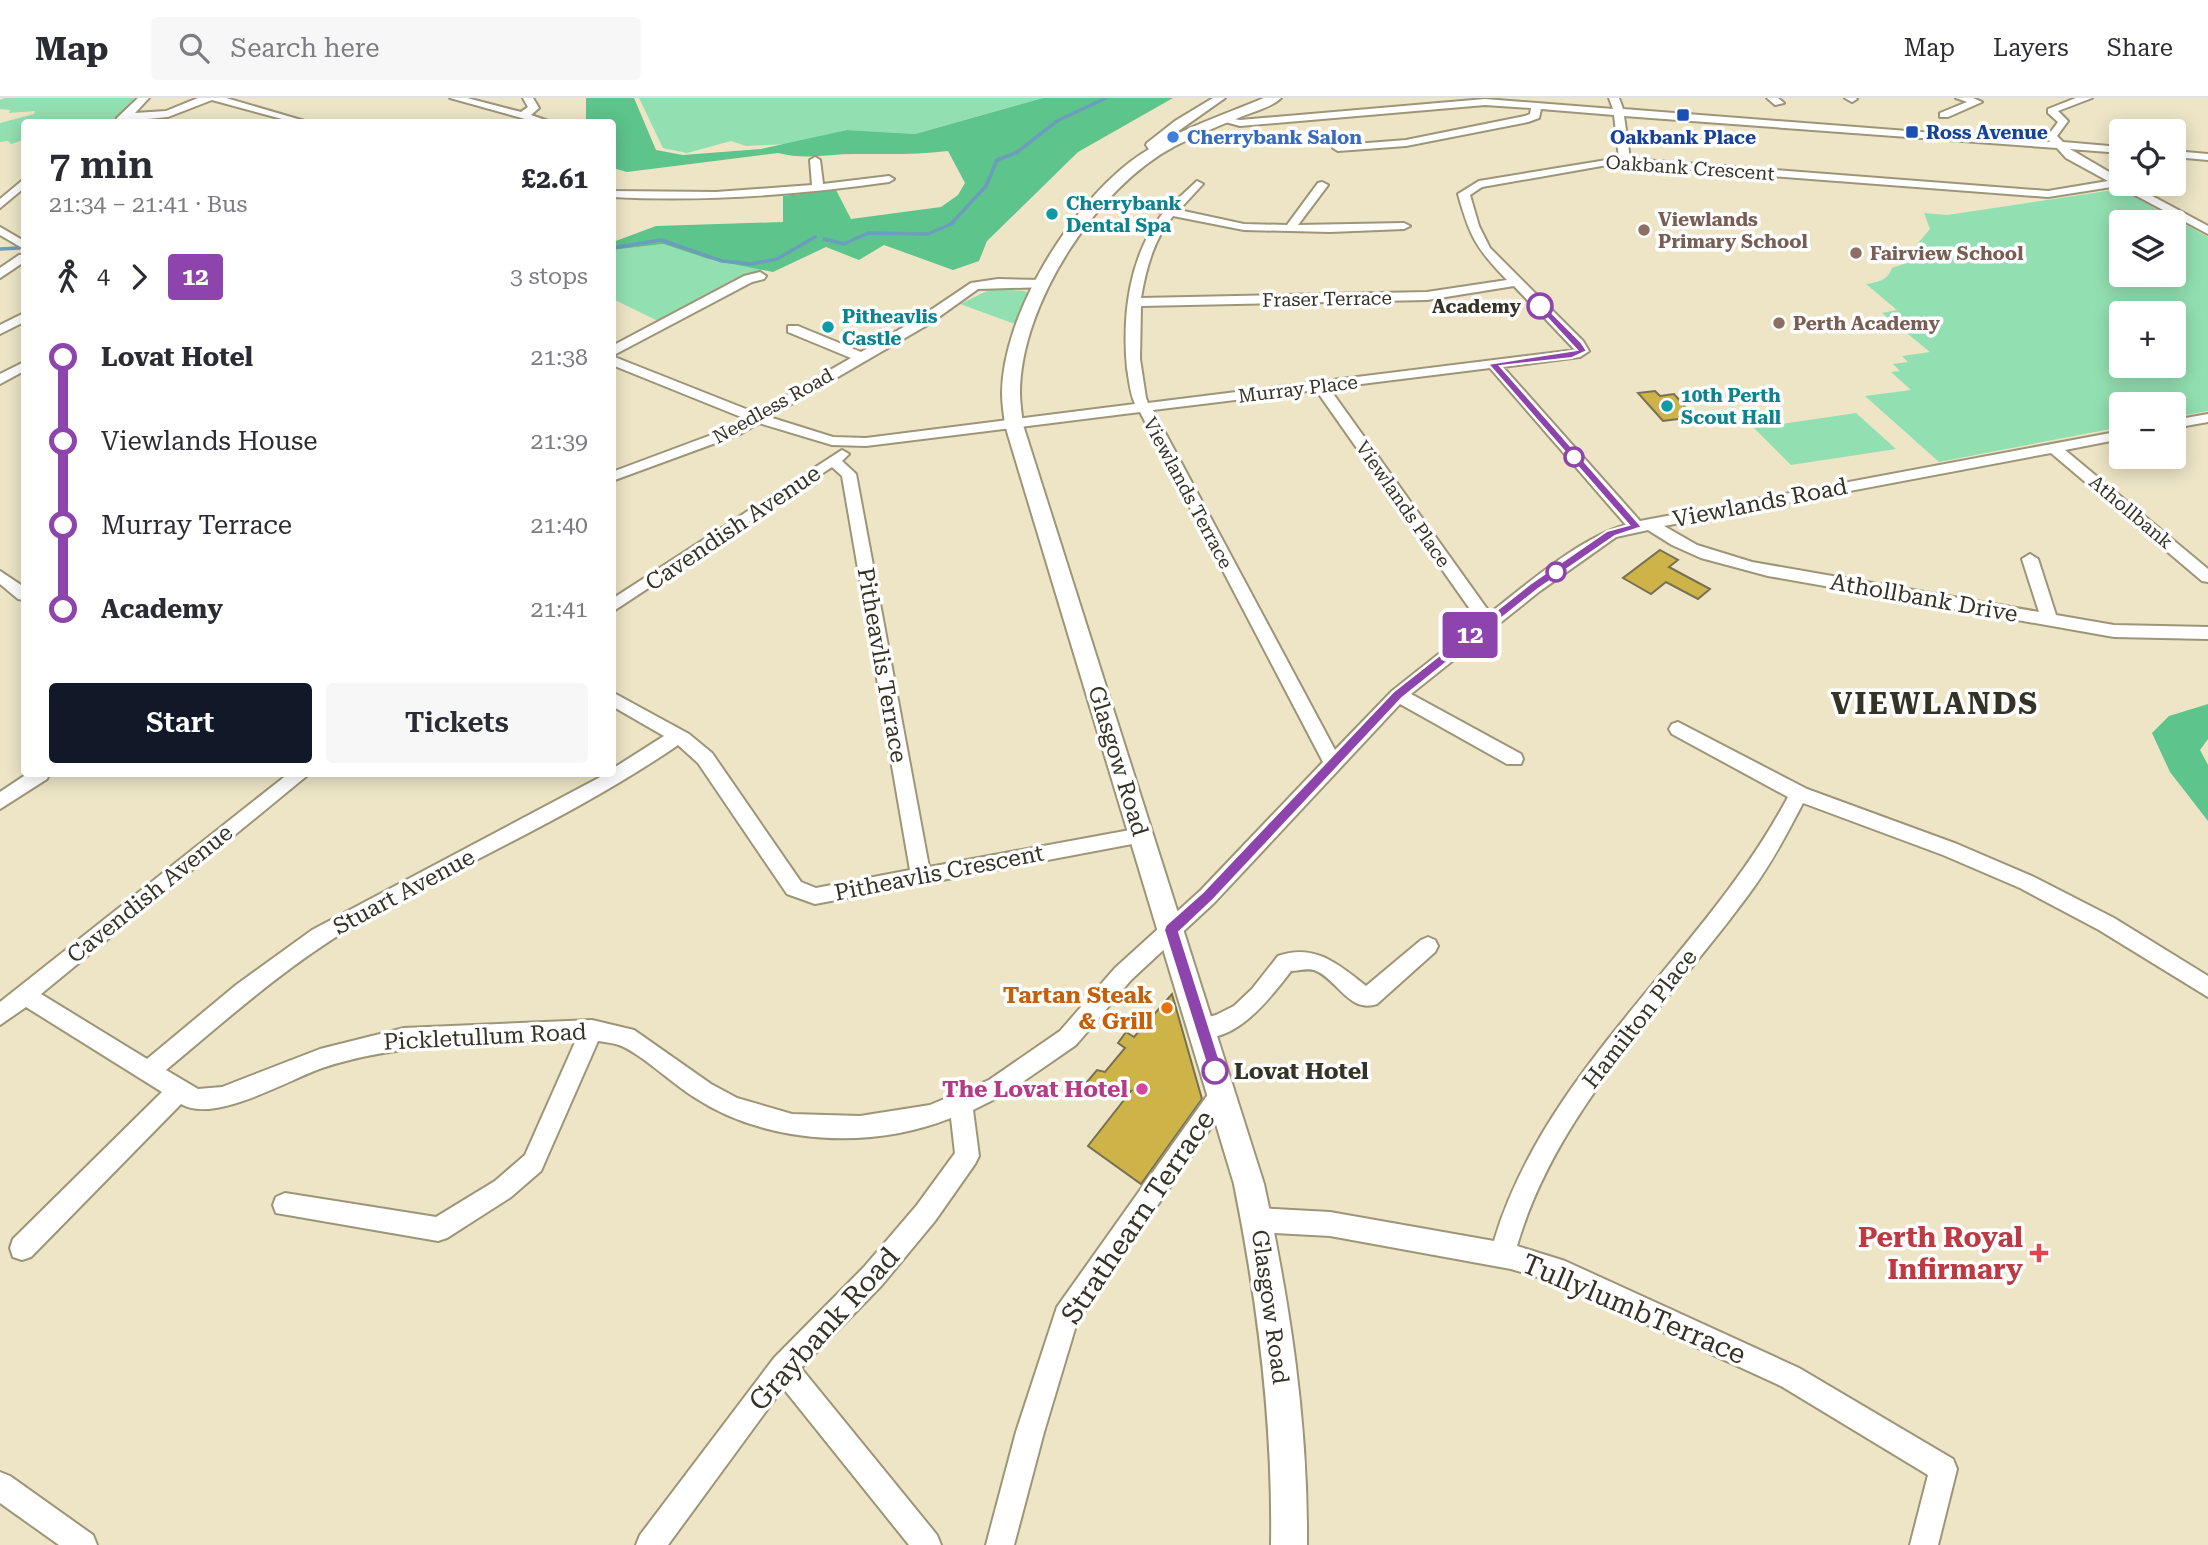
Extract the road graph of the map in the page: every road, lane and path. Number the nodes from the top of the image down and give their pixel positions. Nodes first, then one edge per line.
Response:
1 (144, 98) edge
2 (212, 98) edge
3 (455, 98) edge
4 (528, 98) edge
5 (1220, 98) edge
6 (1275, 98) edge
7 (1614, 98) edge
8 (1961, 98) edge
9 (2087, 98) edge
10 (1536, 106) junction
11 (1617, 112) junction
12 (1944, 115) dead end
13 (522, 116) junction
14 (123, 119) edge
15 (292, 119) edge
16 (534, 119) edge
17 (1223, 120) junction
18 (1336, 144) dead end
19 (2059, 144) junction
20 (2109, 149) edge
21 (1156, 152) junction
22 (2186, 155) edge
23 (2208, 157) edge
24 (815, 160) dead end
25 (1625, 162) junction
26 (2109, 177) edge
27 (889, 179) dead end
28 (1309, 183) dead end
29 (21, 184) edge
30 (1197, 184) dead end
31 (1322, 185) junction
32 (2109, 185) edge
33 (1336, 188) dead end
34 (818, 189) junction
35 (5, 192) edge
36 (616, 194) edge
37 (2145, 196) edge
38 (1101, 197) junction
39 (0, 205) edge
40 (1171, 211) junction
41 (1404, 226) dead end
42 (1291, 229) junction
43 (0, 230) edge
44 (2208, 231) edge
45 (21, 249) edge
46 (21, 255) edge
47 (0, 274) edge
48 (761, 276) dead end
49 (1516, 282) junction
50 (1042, 284) junction
51 (1136, 302) junction
52 (21, 319) edge
53 (793, 329) dead end
54 (0, 330) edge
55 (616, 350) edge
56 (1582, 351) joint
57 (861, 357) junction
58 (616, 362) edge
59 (1493, 364) junction
60 (21, 368) edge
61 (0, 380) edge
62 (1321, 386) junction
63 (1143, 408) junction
64 (757, 418) junction
65 (2208, 418) edge
66 (2186, 422) edge
67 (1014, 425) junction
68 (2109, 437) edge
69 (848, 443) junction
70 (2054, 447) junction
71 (833, 461) junction
72 (616, 476) edge
73 (1643, 525) junction
74 (2030, 559) dead end
75 (0, 576) edge
76 (2208, 577) edge
77 (21, 593) edge
78 (616, 604) edge
79 (2049, 619) junction
80 (1488, 621) junction
81 (2208, 633) edge
82 (1398, 695) junction
83 (616, 700) edge
84 (1675, 728) dead end
85 (677, 736) junction
86 (1514, 760) dead end
87 (1332, 761) junction
88 (616, 774) edge
89 (36, 777) edge
90 (296, 777) edge
91 (611, 777) edge
92 (1799, 793) junction
93 (0, 802) edge
94 (1141, 836) junction
95 (921, 877) junction
96 (1171, 930) junction
97 (1428, 946) dead end
98 (2208, 988) edge
99 (24, 995) junction
100 (0, 1015) edge
101 (1202, 1028) junction
102 (592, 1030) junction
103 (148, 1072) junction
104 (178, 1092) junction
105 (1222, 1093) junction
106 (961, 1104) junction
107 (285, 1205) dead end
108 (1257, 1220) junction
109 (22, 1248) dead end
110 (1502, 1255) junction
111 (783, 1367) junction
112 (0, 1486) edge
113 (83, 1545) edge
114 (650, 1545) edge
115 (927, 1545) edge
116 (1000, 1545) edge
117 (1289, 1545) edge
118 (1924, 1545) edge

1 - 14 street
2 - 14 street
2 - 15 street
3 - 13 street
4 - 13 street
5 - 21 street
6 - 17 main road, Glasgow Road
7 - 11 street
8 - 12 street
9 - 19 street
10 - 11 street
10 - 17 street
10 - 18 street
11 - 19 street
11 - 25 street
13 - 16 street
17 - 21 main road, Glasgow Road
19 - 20 street
19 - 26 street
21 - 38 main road, Glasgow Road
22 - 23 street
24 - 34 street
25 - 32 street, Oakbank Crescent
25 - 49 street, Oakbank Crescent
27 - 34 street
28 - 31 street
29 - 35 street
30 - 40 street, Viewlands Terrace
31 - 33 street
31 - 42 street
34 - 36 street
35 - 39 street
37 - 44 street
38 - 40 street
38 - 50 main road, Glasgow Road
40 - 42 street
40 - 51 street, Viewlands Terrace
41 - 42 street
43 - 45 street
46 - 47 street
48 - 55 street
49 - 51 street, Fraser Terrace
49 - 56 street, Oakbank Crescent
50 - 57 street, Needless Road
50 - 67 main road, Glasgow Road
51 - 63 street, Viewlands Terrace
52 - 54 street
53 - 57 street
56 - 59 street, Murray Place
57 - 64 street, Needless Road
58 - 64 street
59 - 62 street, Murray Place
59 - 73 street, Athollbank Drive
60 - 61 street
62 - 63 street, Murray Place
62 - 80 street, Viewlands Place
63 - 67 street, Murray Place
63 - 87 street, Viewlands Terrace
64 - 69 street
64 - 72 street, Needless Road
65 - 66 street
67 - 69 street
67 - 94 main road, Glasgow Road
68 - 70 street, Viewlands Road
69 - 71 street, Cavendish Avenue
70 - 73 street, Viewlands Road
70 - 76 street, Athollbank
71 - 78 street, Cavendish Avenue
71 - 95 street, Pitheavlis Terrace
73 - 79 street, Athollbank Drive
73 - 80 street, Viewlands Road
74 - 79 street
75 - 77 street
79 - 81 street, Athollbank Drive
80 - 82 street, Viewlands Road
82 - 86 street
82 - 87 street, Viewlands Road
83 - 85 street, Pitheavlis Crescent
84 - 92 street
85 - 88 street, Stuart Avenue
85 - 95 street, Pitheavlis Crescent
87 - 96 street, Viewlands Road
89 - 93 street
90 - 99 street, Cavendish Avenue
91 - 103 street, Stuart Avenue
92 - 98 street
92 - 110 street, Hamilton Place
94 - 95 street, Pitheavlis Crescent
94 - 96 main road, Glasgow Road
96 - 101 main road, Glasgow Road
96 - 106 street, Pickletullum Road
97 - 101 street
99 - 100 street, Cavendish Avenue
99 - 103 street, Pickletullum Road
101 - 105 main road, Glasgow Road
102 - 104 street, Pickletullum Road
102 - 106 street, Pickletullum Road
102 - 107 street
103 - 104 street, Pickletullum Road
104 - 109 street
105 - 108 main road, Glasgow Road
105 - 116 street, Strathearn Terrace
106 - 111 street, Graybank Road
108 - 110 street, TullylumbTerrace
108 - 117 main road, Glasgow Road
110 - 118 street, TullylumbTerrace
111 - 114 street, Graybank Road
111 - 115 street
112 - 113 street

